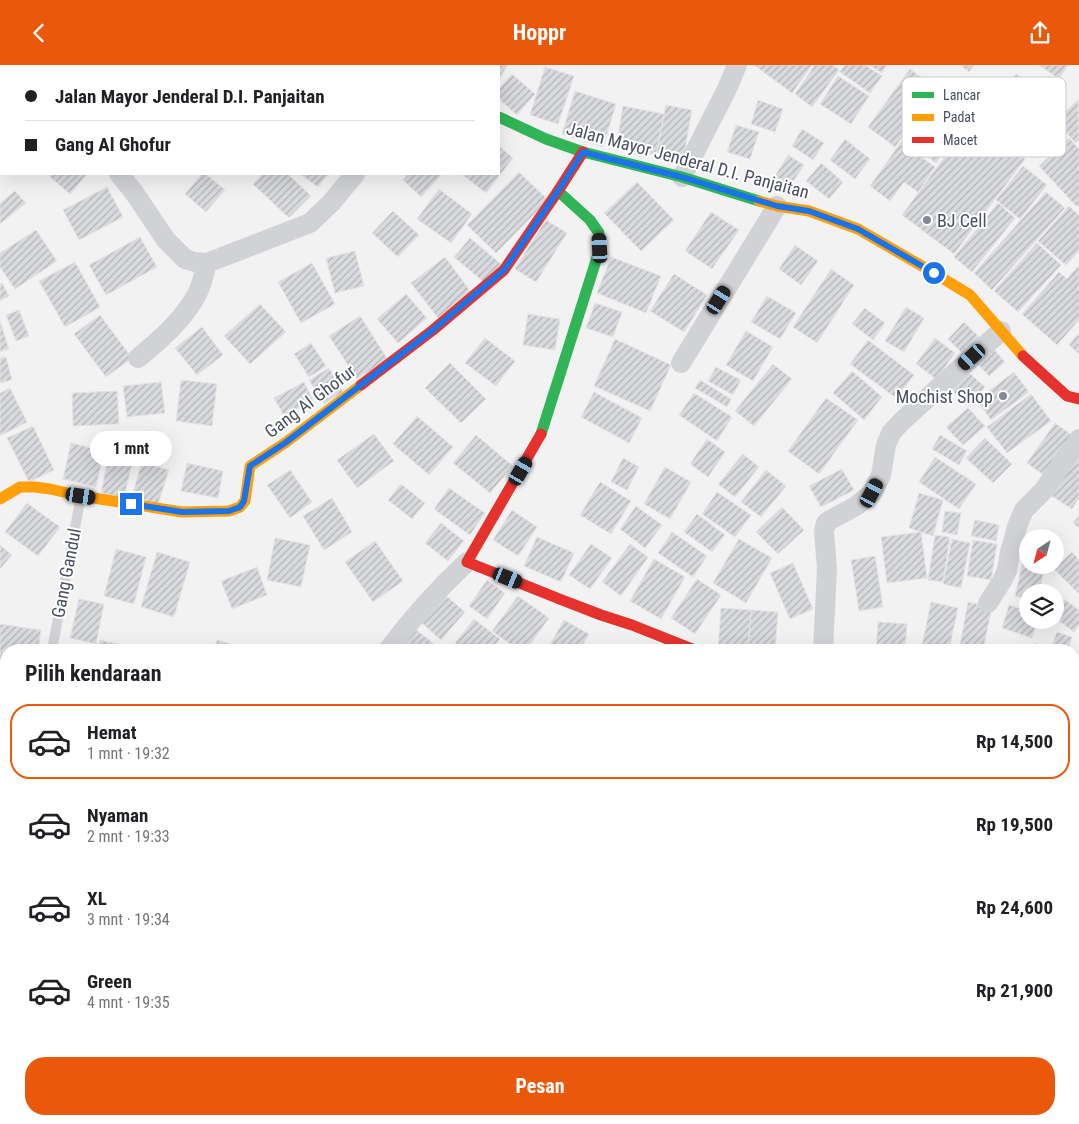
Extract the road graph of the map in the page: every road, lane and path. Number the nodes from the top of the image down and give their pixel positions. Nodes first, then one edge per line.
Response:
1 (737, 65) edge
2 (500, 117) edge
3 (583, 152) junction
4 (120, 175) edge
5 (354, 175) edge
6 (682, 177) junction
7 (558, 191) junction
8 (777, 206) junction
9 (207, 263) junction
10 (1001, 331) junction
11 (138, 358) dead end
12 (681, 363) dead end
13 (1079, 399) edge
14 (1079, 439) edge
15 (81, 496) junction
16 (0, 499) edge
17 (467, 562) junction
18 (988, 603) dead end
19 (53, 644) edge
20 (392, 644) edge
21 (681, 644) edge
22 (823, 644) edge

1 - 6 street
2 - 3 street, Jalan Mayor Jenderal D.I. Panjaitan
3 - 6 street, Jalan Mayor Jenderal D.I. Panjaitan
3 - 7 street, Gang Al Ghofur
4 - 9 street
5 - 9 street
6 - 8 street, Jalan Mayor Jenderal D.I. Panjaitan
7 - 15 street, Gang Al Ghofur
7 - 17 street
8 - 10 street, Jalan Mayor Jenderal D.I. Panjaitan
8 - 12 street
9 - 11 street
10 - 13 street, Jalan Mayor Jenderal D.I. Panjaitan
10 - 22 street
14 - 18 street
15 - 16 street, Gang Al Ghofur
15 - 19 lane, Gang Gandul
17 - 20 street
17 - 21 street

